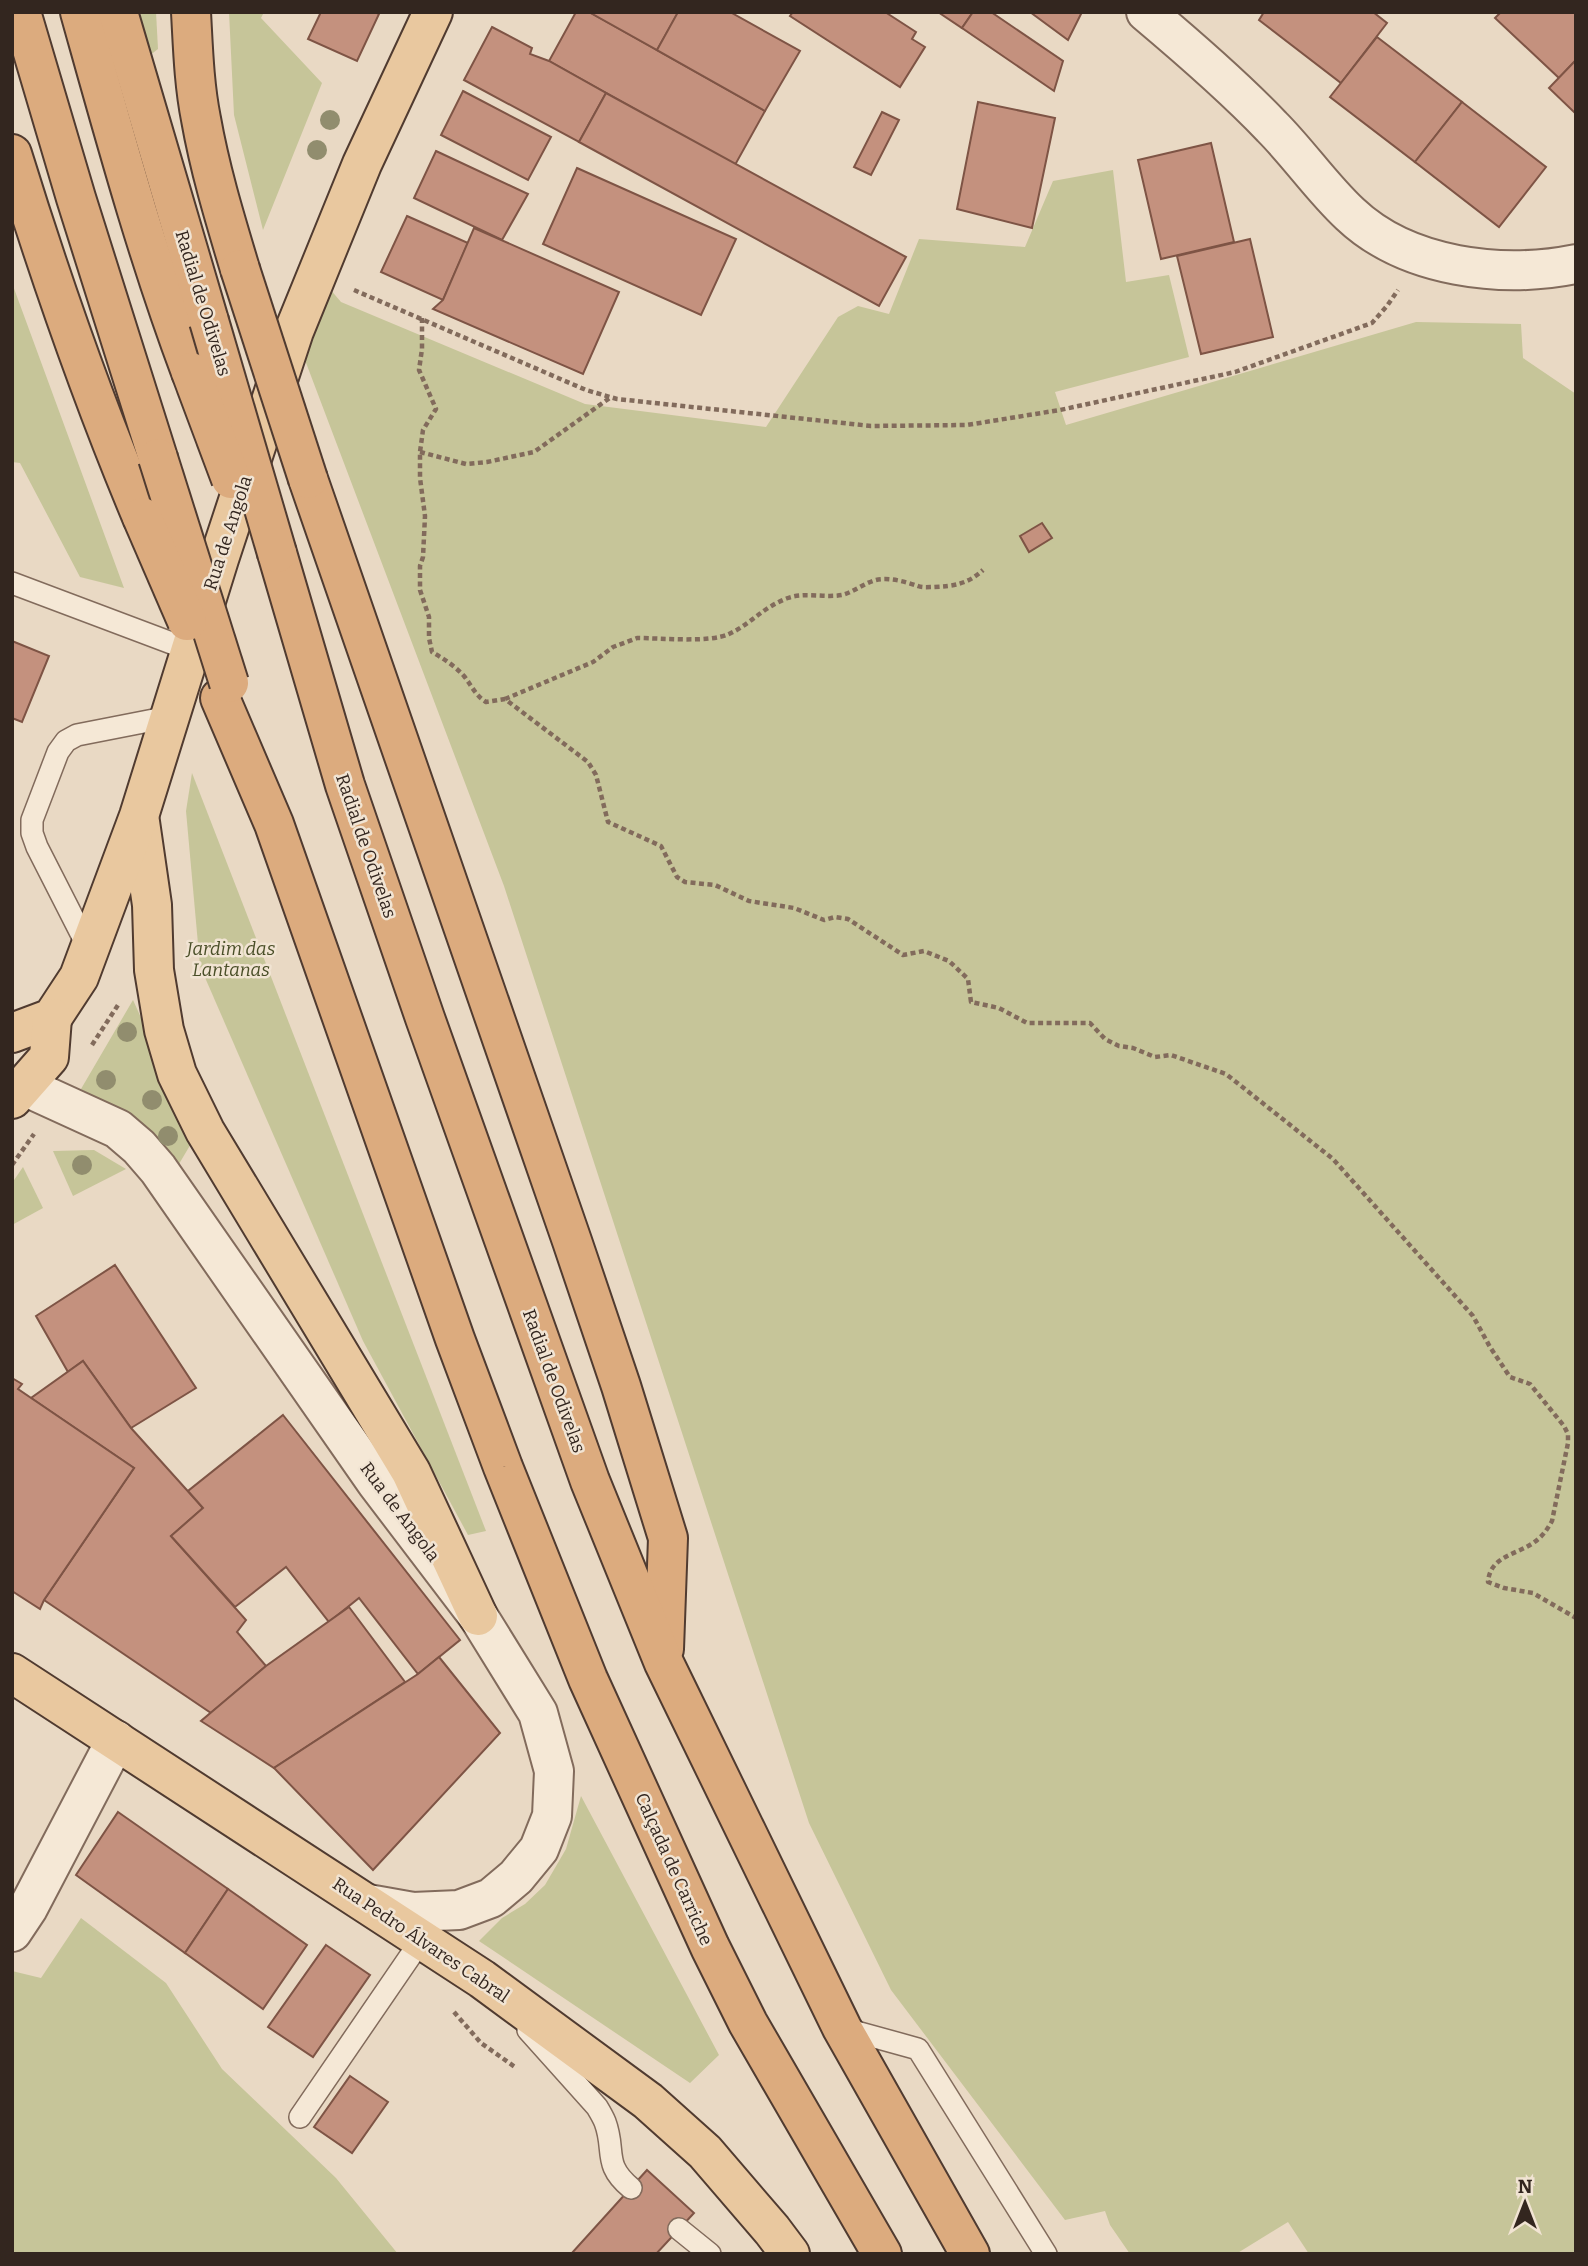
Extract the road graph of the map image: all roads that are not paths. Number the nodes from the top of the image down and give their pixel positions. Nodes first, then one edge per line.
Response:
1 (21, 12) edge
2 (80, 12) edge
3 (118, 12) edge
4 (191, 12) edge
5 (433, 12) edge
6 (1146, 12) edge
7 (12, 154) edge
8 (1576, 264) edge
9 (272, 563) junction
10 (12, 583) edge
11 (190, 650) junction
12 (224, 690) junction
13 (169, 717) junction
14 (139, 816) junction
15 (90, 951) junction
16 (52, 1018) junction
17 (12, 1033) edge
18 (16, 1089) edge
19 (478, 1616) junction
20 (664, 1663) junction
21 (12, 1673) edge
22 (116, 1740) junction
23 (368, 1904) junction
24 (12, 1932) edge
25 (422, 1939) junction
26 (482, 1979) junction
27 (842, 2028) junction
28 (300, 2117) dead end
29 (631, 2188) dead end
30 (679, 2229) dead end
31 (710, 2254) edge
32 (790, 2254) edge
33 (882, 2254) edge
34 (970, 2254) edge
35 (1046, 2254) edge

1 - 12 highway, bridge
2 - 9 highway, bridge
3 - 9 highway, Radial de Odivelas, bridge
4 - 20 highway, bridge
5 - 11 main road, Rua de Angola
6 - 8 street
7 - 12 highway, bridge
9 - 20 highway, Radial de Odivelas
10 - 11 lane
11 - 13 main road, Rua de Angola
12 - 33 highway, Calçada de Carriche
13 - 14 main road, Rua de Angola
13 - 15 lane
14 - 15 main road, Rua de Angola
14 - 19 main road
15 - 16 main road, Rua de Angola
16 - 17 main road
16 - 18 main road
18 - 19 street, Rua de Angola
19 - 23 street, Rua de Angola
20 - 27 highway
21 - 22 main road, Rua Pedro Álvares Cabral
22 - 23 main road, Rua Pedro Álvares Cabral
22 - 24 street
23 - 25 main road, Rua Pedro Álvares Cabral
25 - 26 main road, Rua Pedro Álvares Cabral
25 - 28 lane
26 - 29 lane
26 - 32 main road, Rua Pedro Álvares Cabral
27 - 34 highway
27 - 35 lane
30 - 31 lane

